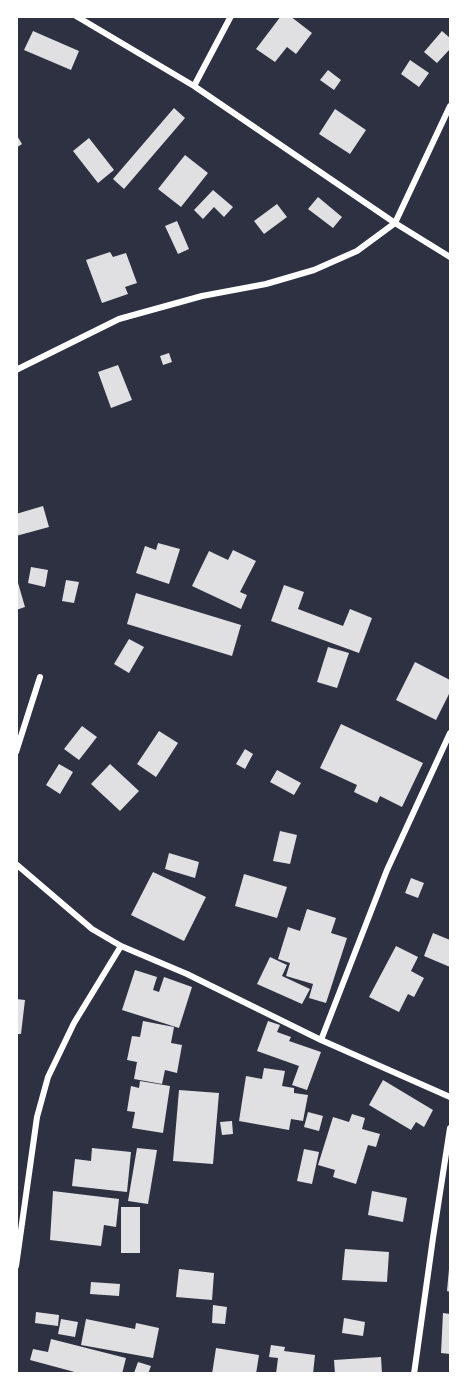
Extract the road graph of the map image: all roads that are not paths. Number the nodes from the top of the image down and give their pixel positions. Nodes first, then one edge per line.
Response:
1 (76, 16) edge
2 (231, 16) edge
3 (194, 86) junction
4 (450, 106) edge
5 (395, 223) junction
6 (450, 257) edge
7 (16, 370) edge
8 (40, 677) dead end
9 (450, 733) edge
10 (16, 752) edge
11 (16, 864) edge
12 (122, 946) junction
13 (321, 1040) junction
14 (450, 1097) edge
15 (450, 1128) edge
16 (16, 1266) edge
17 (414, 1374) edge

1 - 3 street
2 - 3 street
3 - 5 street
4 - 5 street
5 - 6 street
5 - 7 street
8 - 10 street
9 - 13 street
11 - 12 street
12 - 13 street
12 - 16 street
13 - 14 street
15 - 17 street

